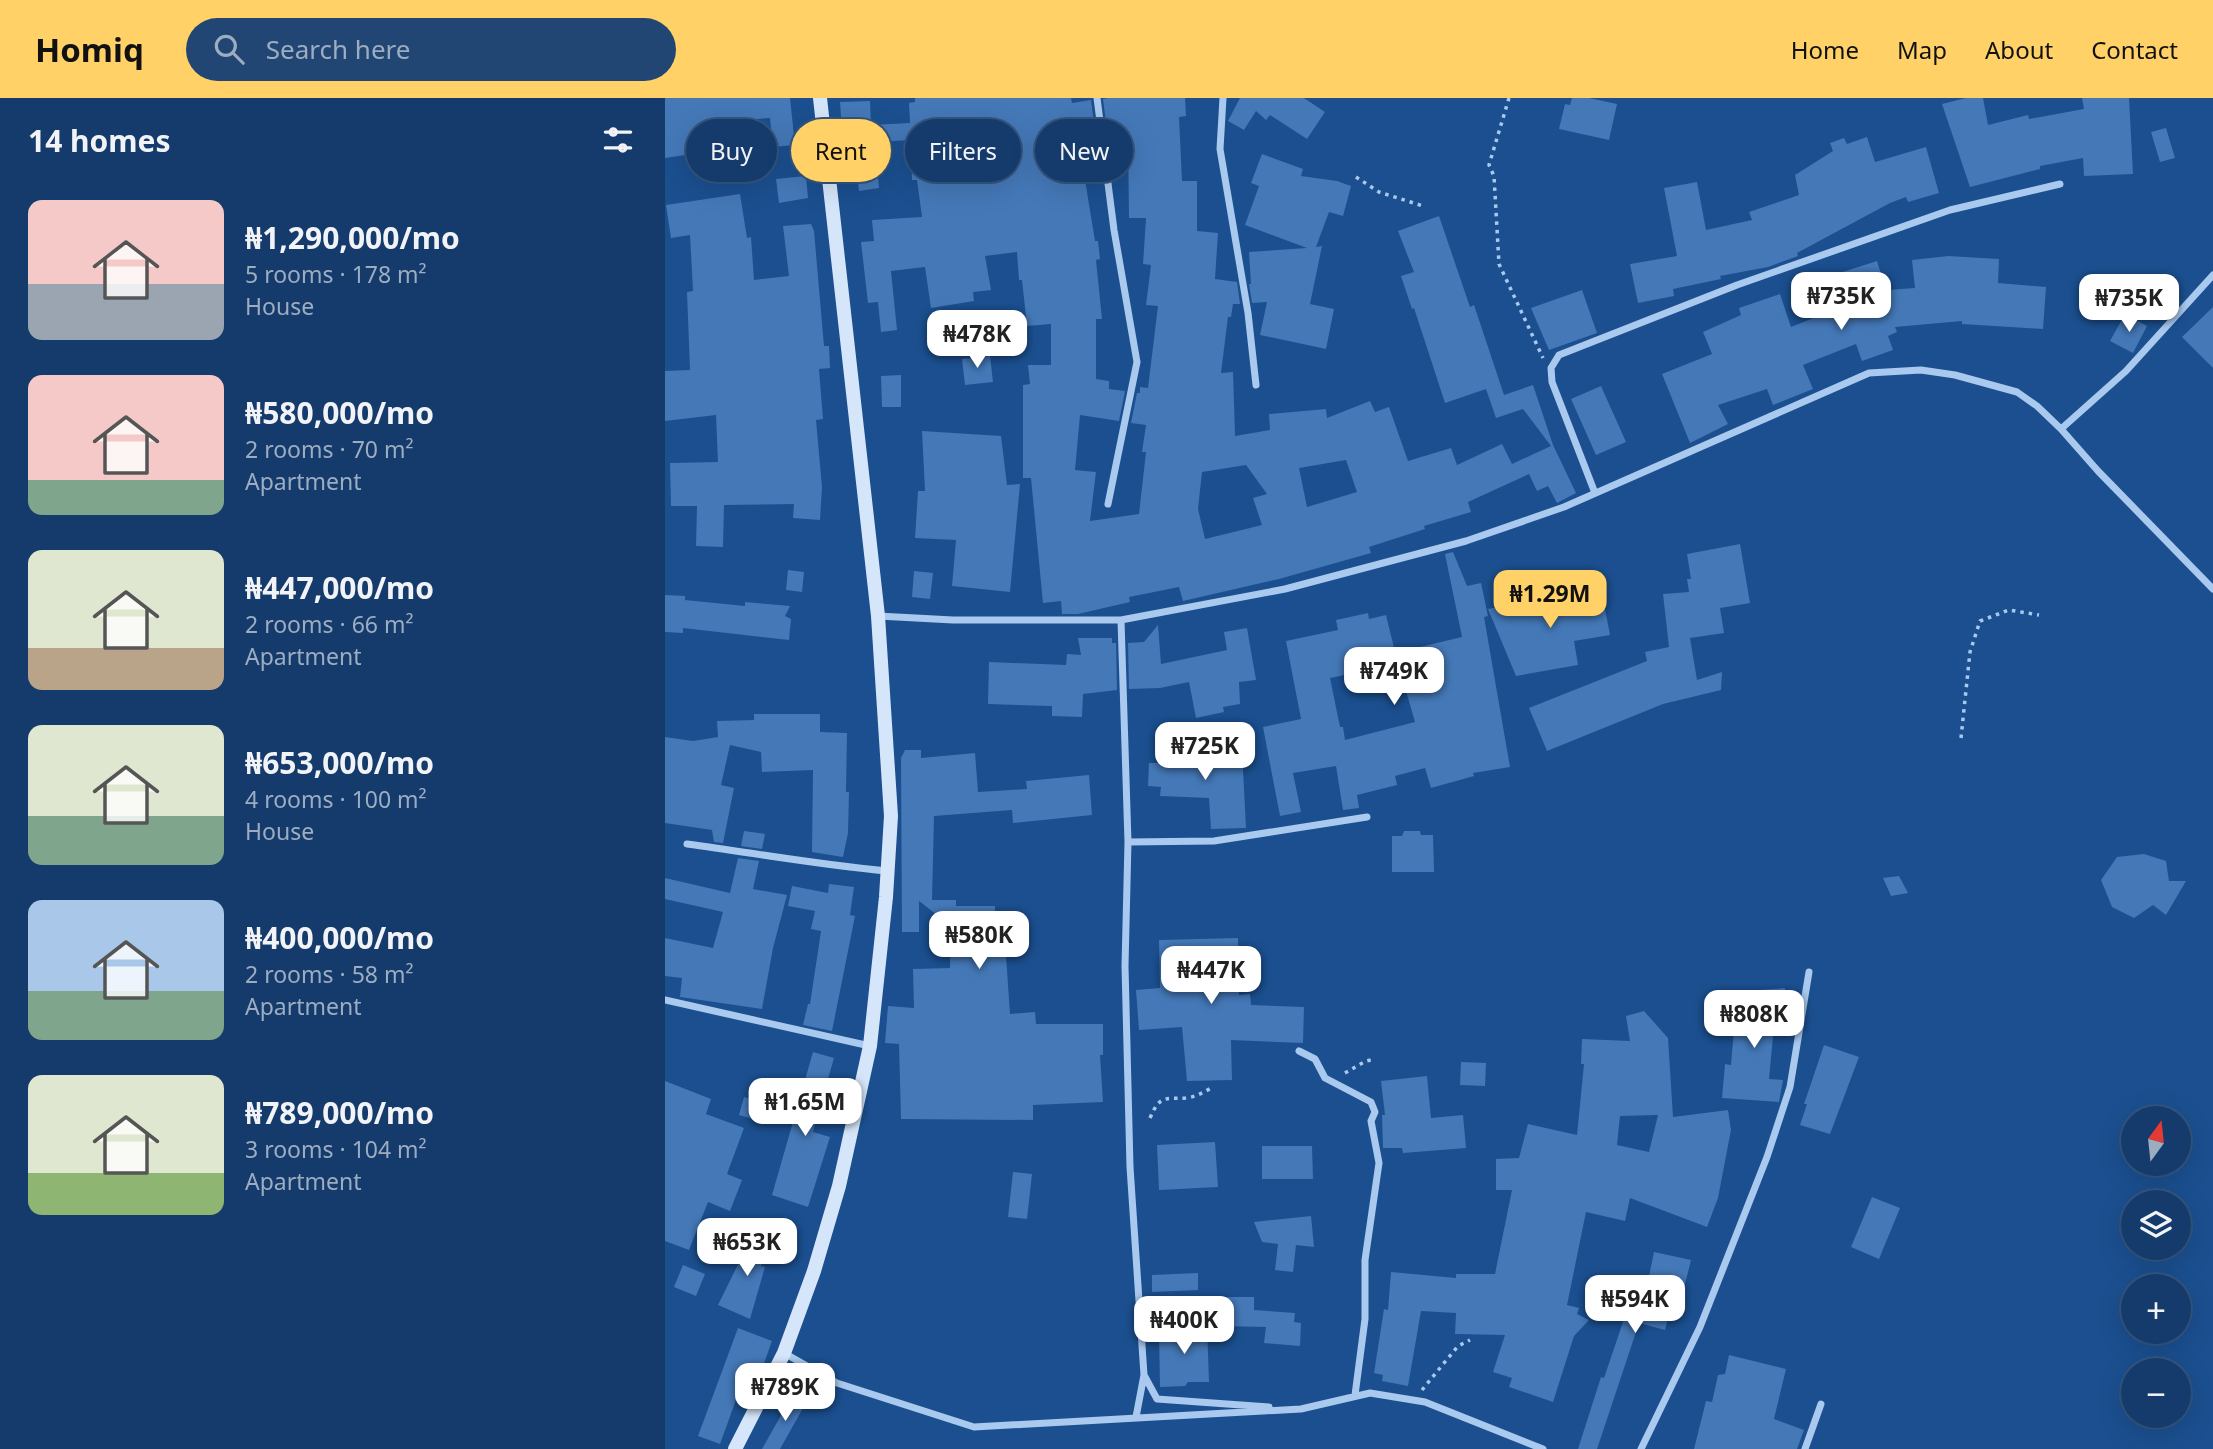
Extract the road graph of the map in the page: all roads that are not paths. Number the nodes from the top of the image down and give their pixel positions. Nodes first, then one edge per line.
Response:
1 (820, 98) edge
2 (1097, 98) edge
3 (1223, 98) edge
4 (2060, 184) dead end
5 (2213, 275) edge
6 (1256, 385) dead end
7 (2061, 429) junction
8 (1595, 493) junction
9 (1108, 504) dead end
10 (2213, 589) edge
11 (878, 617) junction
12 (1121, 620) junction
13 (1367, 817) dead end
14 (1128, 842) junction
15 (687, 844) dead end
16 (887, 871) junction
17 (1809, 972) dead end
18 (665, 1000) edge
19 (870, 1046) junction
20 (1299, 1051) dead end
21 (783, 1353) junction
22 (1144, 1375) junction
23 (1355, 1395) junction
24 (1821, 1404) dead end
25 (1301, 1409) junction
26 (1136, 1417) junction
27 (1533, 1448) edge
28 (735, 1449) edge
29 (1543, 1449) edge
30 (1641, 1449) edge
31 (1805, 1449) edge

1 - 11 street
2 - 9 street
3 - 6 street
4 - 8 street
5 - 7 street
7 - 8 street
7 - 10 street
8 - 12 street
11 - 12 street
11 - 16 street
12 - 14 street
13 - 14 street
14 - 22 street
15 - 16 street
16 - 19 street
17 - 30 street
18 - 19 street
19 - 21 street
20 - 23 street
21 - 26 street
21 - 28 street
22 - 25 street
22 - 26 street
23 - 25 street
23 - 27 street
24 - 31 street
25 - 26 street
27 - 29 street

